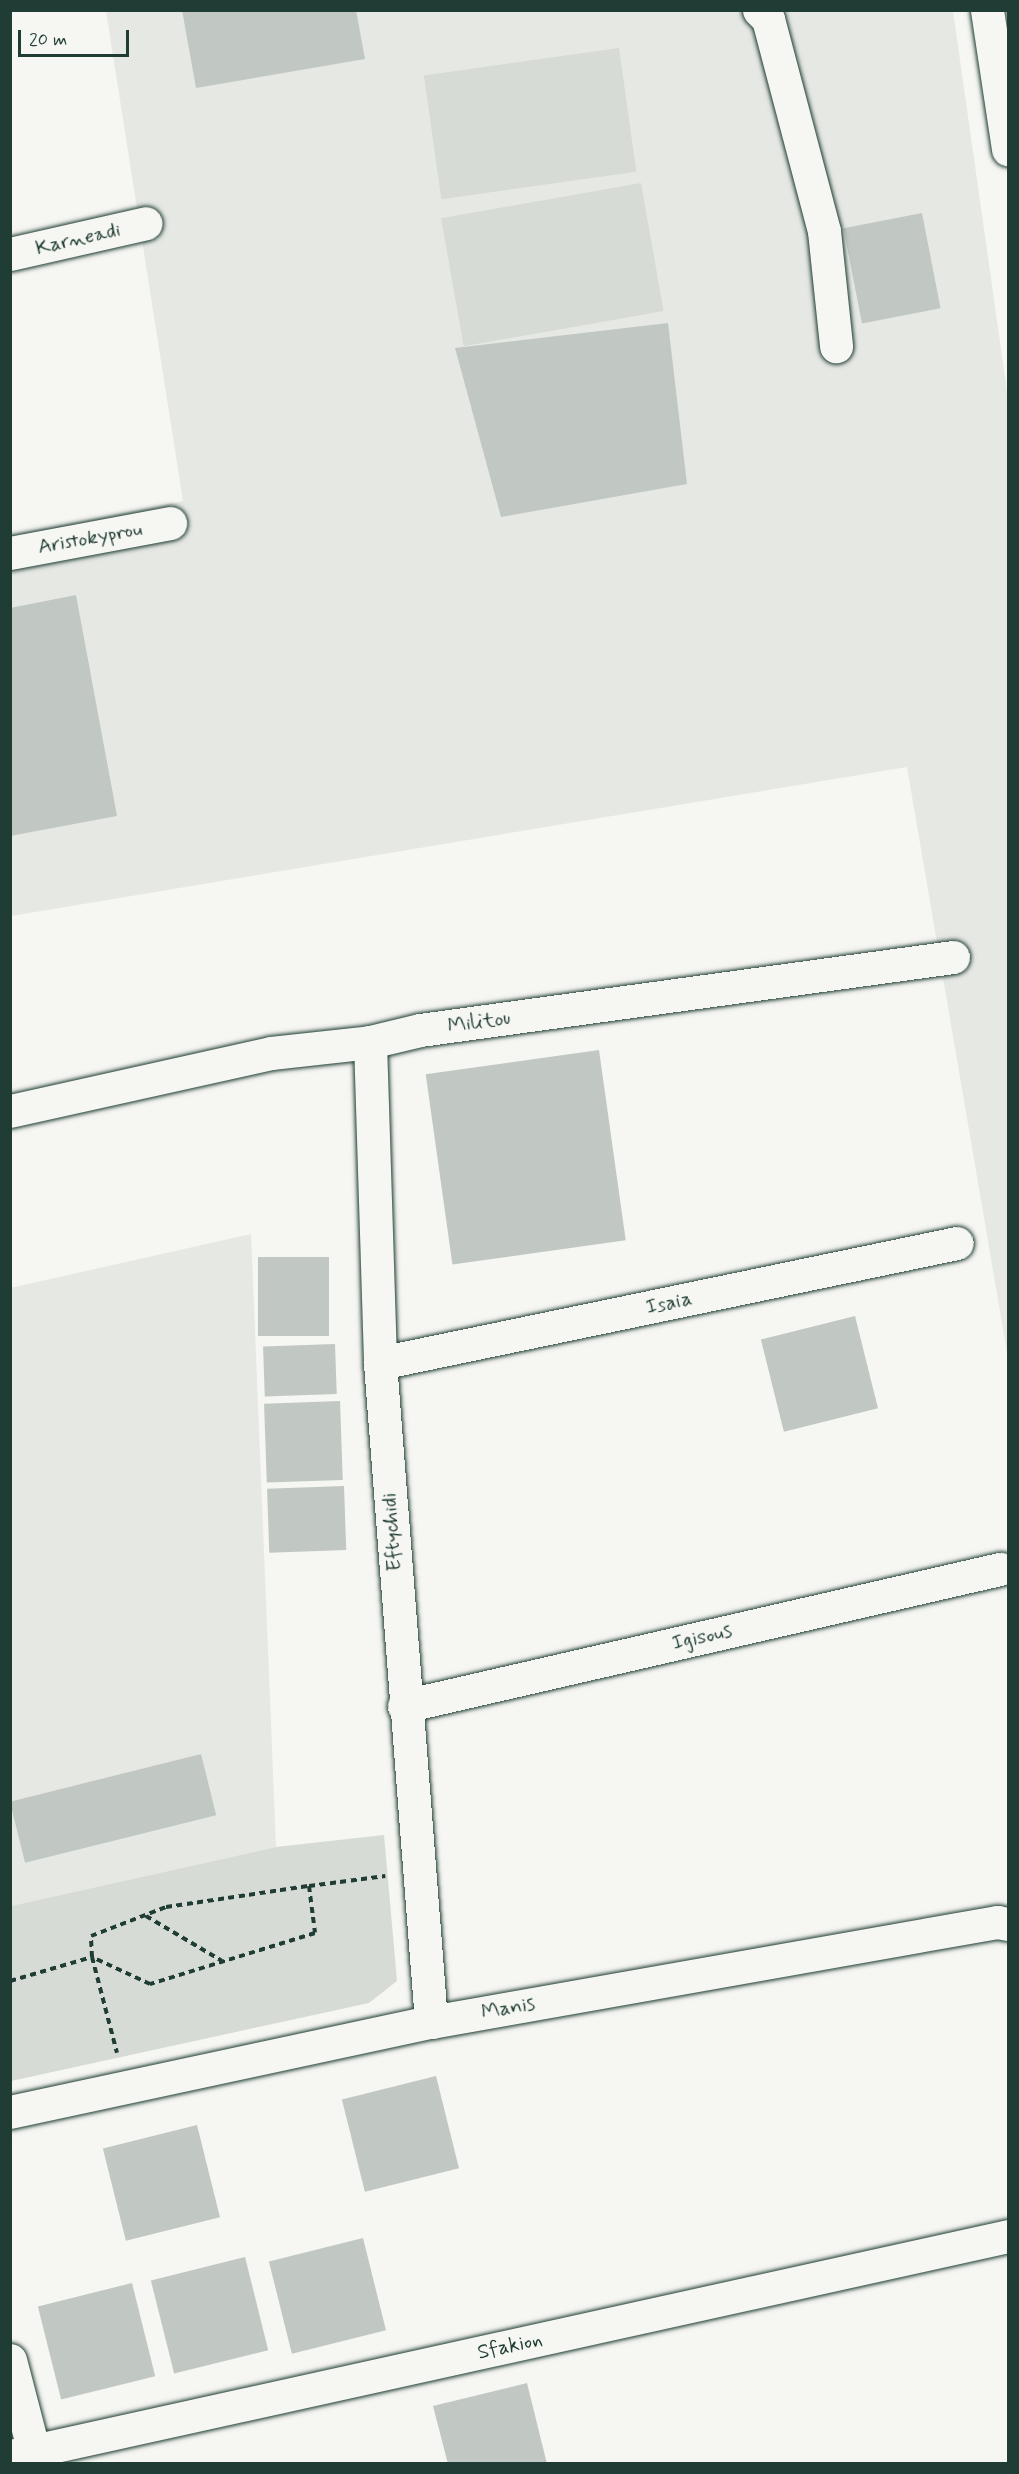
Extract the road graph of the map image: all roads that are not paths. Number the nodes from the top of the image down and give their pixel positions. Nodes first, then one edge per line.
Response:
1 (759, 10) edge
2 (987, 10) edge
3 (1003, 61) edge
4 (1008, 149) edge
5 (146, 223) dead end
6 (10, 254) edge
7 (836, 346) dead end
8 (170, 524) dead end
9 (10, 553) edge
10 (953, 957) dead end
11 (370, 1042) junction
12 (10, 1111) edge
13 (957, 1243) dead end
14 (381, 1363) junction
15 (1000, 1569) dead end
16 (404, 1706) junction
17 (1008, 1924) edge
18 (431, 2022) junction
19 (10, 2112) edge
20 (1008, 2236) edge
21 (10, 2360) edge
22 (27, 2457) edge

1 - 7 street
2 - 3 street
3 - 4 street
5 - 6 street, Karneadi
8 - 9 street, Aristokyprou
10 - 11 street, Militou
11 - 12 street, Militou
11 - 14 street, Eftychidi
13 - 14 street, Isaia
14 - 16 street, Eftychidi
15 - 16 street, Igisous
16 - 18 street, Eftychidi
17 - 18 street, Manis
18 - 19 street, Manis
20 - 22 street, Sfakion
21 - 22 street

